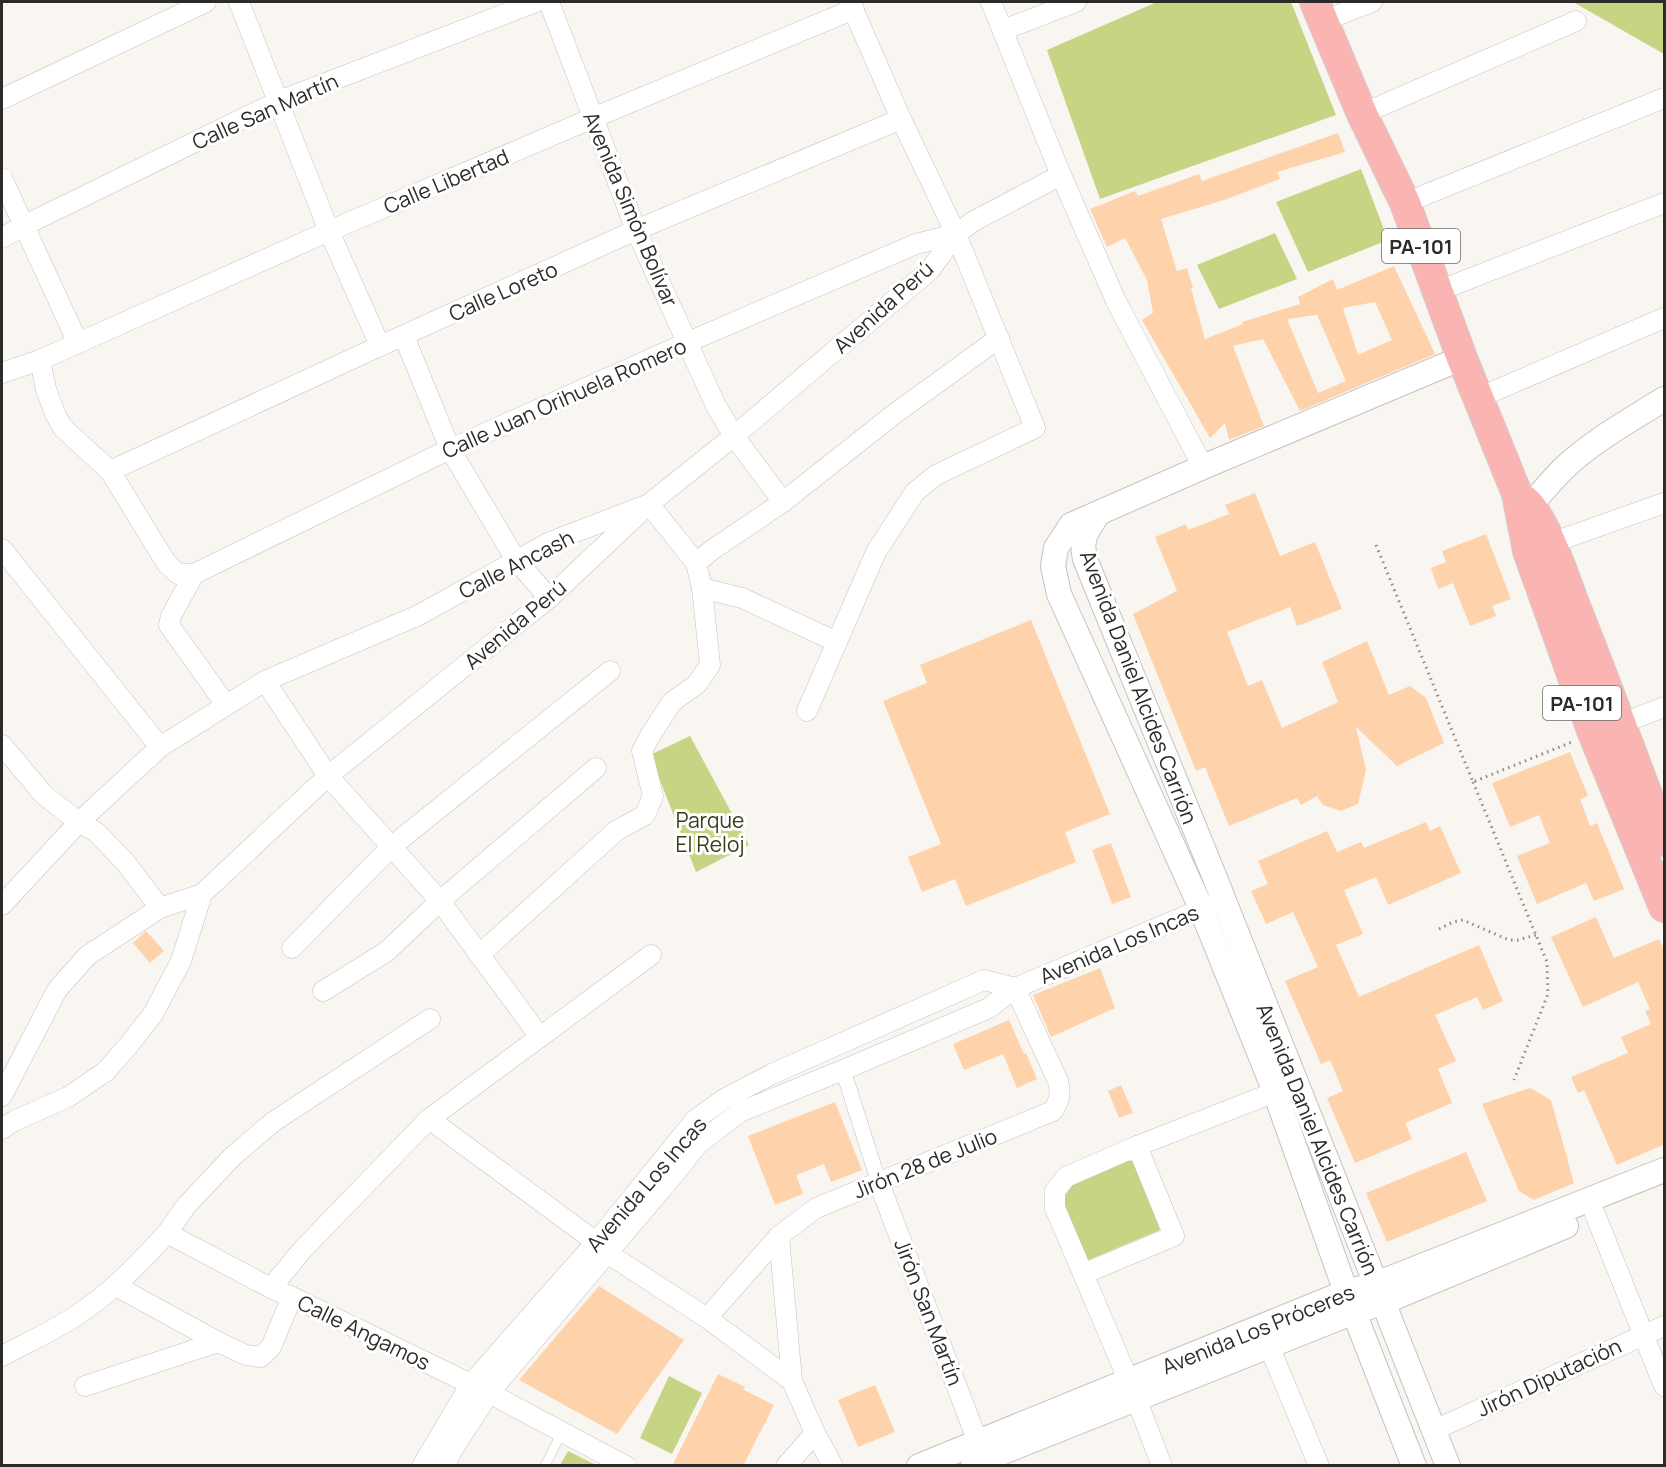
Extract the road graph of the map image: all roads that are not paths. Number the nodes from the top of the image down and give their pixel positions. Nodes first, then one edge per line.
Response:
1 (206, 2) edge
2 (239, 2) edge
3 (536, 2) edge
4 (549, 2) edge
5 (991, 2) edge
6 (1076, 2) edge
7 (1372, 2) edge
8 (852, 5) edge
9 (1319, 11) edge
10 (1576, 21) dead end
11 (1003, 30) junction
12 (1665, 98) edge
13 (2, 99) edge
14 (279, 101) junction
15 (1362, 114) junction
16 (593, 118) junction
17 (901, 119) junction
18 (1060, 175) junction
19 (2, 178) edge
20 (1665, 202) edge
21 (1405, 203) junction
22 (23, 226) junction
23 (636, 230) junction
24 (329, 231) junction
25 (956, 234) junction
26 (2, 238) edge
27 (1438, 291) junction
28 (1665, 318) edge
29 (404, 336) junction
30 (999, 338) junction
31 (688, 342) junction
32 (78, 343) junction
33 (380, 346) junction
34 (1462, 358) junction
35 (40, 360) junction
36 (2, 373) edge
37 (1478, 398) junction
38 (1665, 399) edge
39 (734, 436) junction
40 (450, 449) junction
41 (1203, 467) junction
42 (110, 471) junction
43 (783, 501) junction
44 (1665, 503) edge
45 (649, 504) junction
46 (1522, 504) junction
47 (1098, 514) junction
48 (1539, 547) junction
49 (2, 549) edge
50 (516, 560) junction
51 (696, 563) junction
52 (186, 574) junction
53 (702, 588) junction
54 (549, 598) junction
55 (837, 642) junction
56 (610, 670) dead end
57 (265, 681) junction
58 (226, 705) junction
59 (1665, 707) edge
60 (807, 711) dead end
61 (1621, 724) junction
62 (1593, 733) junction
63 (2, 745) edge
64 (160, 747) junction
65 (596, 768) dead end
66 (328, 776) junction
67 (79, 822) junction
68 (1665, 841) edge
69 (392, 846) junction
70 (202, 894) junction
71 (440, 901) junction
72 (1213, 904) junction
73 (2, 905) edge
74 (1665, 907) edge
75 (160, 908) junction
76 (292, 948) dead end
77 (479, 955) junction
78 (651, 955) dead end
79 (1015, 988) junction
80 (1246, 988) junction
81 (323, 991) dead end
82 (430, 1019) dead end
83 (540, 1037) junction
84 (830, 1047) junction
85 (843, 1070) junction
86 (1275, 1092) junction
87 (2, 1096) edge
88 (429, 1119) junction
89 (2, 1129) edge
90 (1137, 1146) junction
91 (670, 1166) junction
92 (1329, 1166) junction
93 (1665, 1170) edge
94 (1304, 1175) junction
95 (879, 1183) junction
96 (1665, 1187) edge
97 (1595, 1214) junction
98 (166, 1233) junction
99 (779, 1236) junction
100 (602, 1247) junction
101 (1083, 1274) junction
102 (116, 1286) junction
103 (271, 1288) junction
104 (1380, 1293) junction
105 (292, 1297) junction
106 (1350, 1302) junction
107 (707, 1318) junction
108 (1665, 1326) edge
109 (1644, 1334) junction
110 (218, 1342) junction
111 (1269, 1346) junction
112 (2, 1356) edge
113 (792, 1381) junction
114 (470, 1385) junction
115 (85, 1386) dead end
116 (1665, 1386) edge
117 (1132, 1389) junction
118 (489, 1393) junction
119 (1434, 1430) junction
120 (562, 1432) junction
121 (815, 1433) junction
122 (993, 1454) edge
123 (422, 1466) edge
124 (445, 1466) edge
125 (545, 1466) edge
126 (626, 1466) edge
127 (786, 1466) edge
128 (833, 1466) edge
129 (920, 1466) edge
130 (973, 1466) edge
131 (1162, 1466) edge
132 (1319, 1466) edge
133 (1414, 1466) edge
134 (1448, 1466) edge

1 - 13 street
2 - 14 street
3 - 14 street, Calle San Martín
4 - 16 street, Avenida Simón Bolívar
5 - 11 street
6 - 11 street
7 - 9 street
8 - 16 street, Calle Libertad
8 - 17 street
9 - 15 main road, PA-101
10 - 15 street
11 - 18 street
12 - 21 street
14 - 22 street, Calle San Martín
14 - 24 street
15 - 21 main road, PA-101
16 - 23 street, Avenida Simón Bolívar
16 - 24 street, Calle Libertad
17 - 23 street, Calle Loreto
17 - 25 street
18 - 25 street, Avenida Perú
18 - 41 street
19 - 22 street
20 - 27 street
21 - 27 main road, PA-101
22 - 26 street, Calle San Martín
22 - 32 street
23 - 29 street, Calle Loreto
23 - 31 street, Avenida Simón Bolívar
24 - 32 street, Calle Libertad
24 - 33 street
25 - 30 street
25 - 31 street, Calle Juan Orihuela Romero
25 - 39 street, Avenida Perú
27 - 34 main road, PA-101
28 - 37 street
29 - 33 street, Calle Loreto
29 - 40 street
30 - 43 street
30 - 55 street
31 - 39 street, Avenida Simón Bolívar
31 - 40 street, Calle Juan Orihuela Romero
32 - 35 street, Calle Libertad
33 - 42 street, Calle Loreto
34 - 37 main road, PA-101
34 - 41 street
35 - 36 street, Calle Libertad
35 - 42 street
37 - 46 main road, PA-101
38 - 46 street
39 - 43 street, Avenida Simón Bolívar
39 - 45 street, Avenida Perú
40 - 50 street
40 - 52 street, Calle Juan Orihuela Romero
41 - 47 street
42 - 52 street
43 - 51 street
44 - 48 street
45 - 50 street, Calle Ancash
45 - 51 street
45 - 54 street, Avenida Perú
46 - 48 main road, PA-101
47 - 72 street, Avenida Daniel Alcides Carrión
47 - 72 street, Avenida Daniel Alcides Carrión
48 - 61 main road, PA-101
48 - 62 main road, PA-101
49 - 64 street
50 - 54 street
50 - 57 street, Calle Ancash
51 - 53 street
52 - 58 street
53 - 55 street
53 - 77 street
54 - 66 street, Avenida Perú
55 - 60 street
56 - 69 street
57 - 58 street, Calle Ancash
57 - 66 street
58 - 64 street, Calle Ancash
59 - 61 street
61 - 62 street
61 - 68 main road, PA-101
62 - 74 main road, PA-101
63 - 67 street
64 - 67 street, Calle Ancash
65 - 71 street
66 - 69 street
66 - 70 street, Avenida Perú
67 - 73 street, Calle Ancash
67 - 75 street
69 - 71 street
69 - 76 street
70 - 75 street, Avenida Perú
70 - 89 street
71 - 77 street
71 - 81 street
72 - 79 street, Avenida Los Incas
72 - 80 street, Avenida Daniel Alcides Carrión
75 - 87 street, Avenida Perú
77 - 83 street
78 - 83 street
79 - 84 street, Avenida Los Incas
79 - 85 street, Avenida Los Incas
79 - 95 street, Jirón 28 de Julio
80 - 86 street, Avenida Daniel Alcides Carrión
80 - 92 street, Avenida Daniel Alcides Carrión
82 - 98 street
83 - 88 street
84 - 85 street
84 - 91 street, Avenida Los Incas
85 - 91 street, Avenida Los Incas
85 - 95 street
86 - 90 street
86 - 94 street, Avenida Daniel Alcides Carrión
88 - 100 street
88 - 103 street
90 - 101 street
90 - 101 street
91 - 100 street, Avenida Los Incas
92 - 94 street
92 - 104 street, Avenida Daniel Alcides Carrión
93 - 104 street, Avenida Los Próceres
94 - 106 street, Avenida Daniel Alcides Carrión
95 - 99 street, Jirón 28 de Julio
95 - 122 street, Jirón San Martín
96 - 97 street, Avenida Los Próceres
97 - 104 street, Avenida Los Próceres
97 - 109 street
98 - 102 street
98 - 103 street, Calle Angamos
99 - 107 street, Jirón 28 de Julio
99 - 113 street
100 - 107 street
100 - 114 street, Avenida Los Incas
100 - 118 street, Avenida Los Incas
101 - 117 street
102 - 110 street
102 - 112 street
103 - 105 street, Calle Angamos
104 - 106 street, Avenida Los Próceres
104 - 119 street, Avenida Daniel Alcides Carrión
105 - 110 street
105 - 114 street, Calle Angamos
106 - 111 street, Avenida Los Próceres
106 - 117 street, Avenida Los Próceres
106 - 133 street, Avenida Daniel Alcides Carrión
107 - 113 street
108 - 109 street, Jirón Diputación
109 - 116 street
109 - 119 street, Jirón Diputación
110 - 115 street
111 - 117 street, Avenida Los Próceres
111 - 132 street
113 - 121 street
114 - 118 street, Calle Angamos
114 - 123 street, Avenida Los Incas
117 - 122 street, Avenida Los Próceres
117 - 131 street
118 - 120 street, Calle Angamos
118 - 124 street, Avenida Los Incas
119 - 134 street, Avenida Daniel Alcides Carrión
120 - 125 lane
120 - 126 street, Calle Angamos
121 - 127 street
121 - 128 street
122 - 129 street, Avenida Los Próceres
122 - 130 street, Avenida Los Próceres

